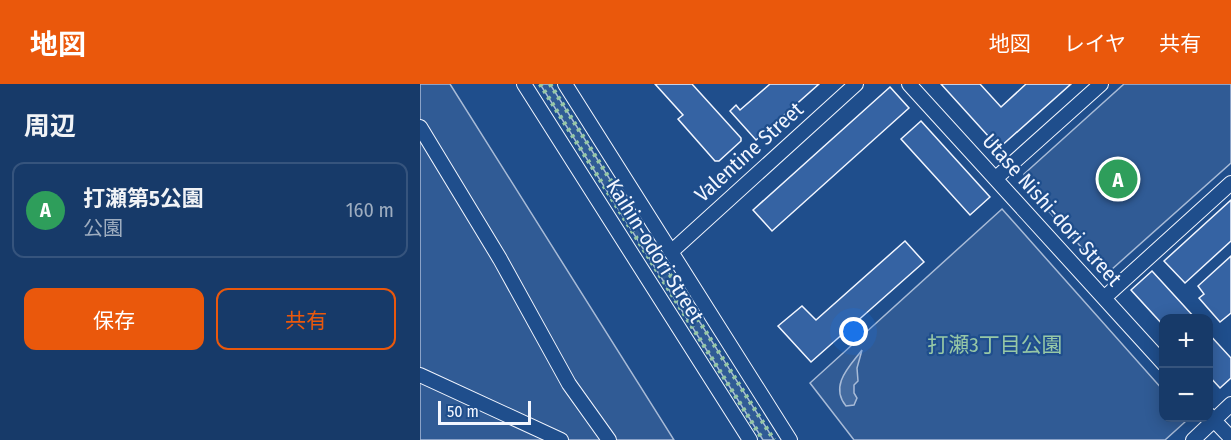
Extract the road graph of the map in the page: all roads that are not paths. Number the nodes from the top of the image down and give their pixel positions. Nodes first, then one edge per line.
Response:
1 (524, 84) edge
2 (565, 84) edge
3 (856, 84) edge
4 (909, 84) edge
5 (1101, 84) edge
6 (420, 127) edge
7 (420, 141) edge
8 (996, 178) junction
9 (1231, 183) edge
10 (671, 252) junction
11 (1104, 298) junction
12 (1159, 358) edge
13 (420, 375) edge
14 (1231, 404) edge
15 (1213, 416) edge
16 (1213, 419) edge
17 (1207, 422) edge
18 (1231, 438) edge
19 (561, 440) edge
20 (601, 440) edge
21 (609, 440) edge
22 (750, 440) edge
23 (790, 440) edge
24 (1193, 440) edge

1 - 22 street, Kaihin-odori Street
2 - 10 street, Kaihin-odori Street
3 - 10 street, Valentine Street
4 - 8 street, Utase Nishi-dori Street
5 - 8 street
6 - 21 street
7 - 20 street
8 - 11 street, Utase Nishi-dori Street
9 - 11 street
10 - 23 street, Kaihin-odori Street
11 - 12 street, Utase Nishi-dori Street
13 - 19 street
14 - 15 street
16 - 18 street
17 - 24 street

